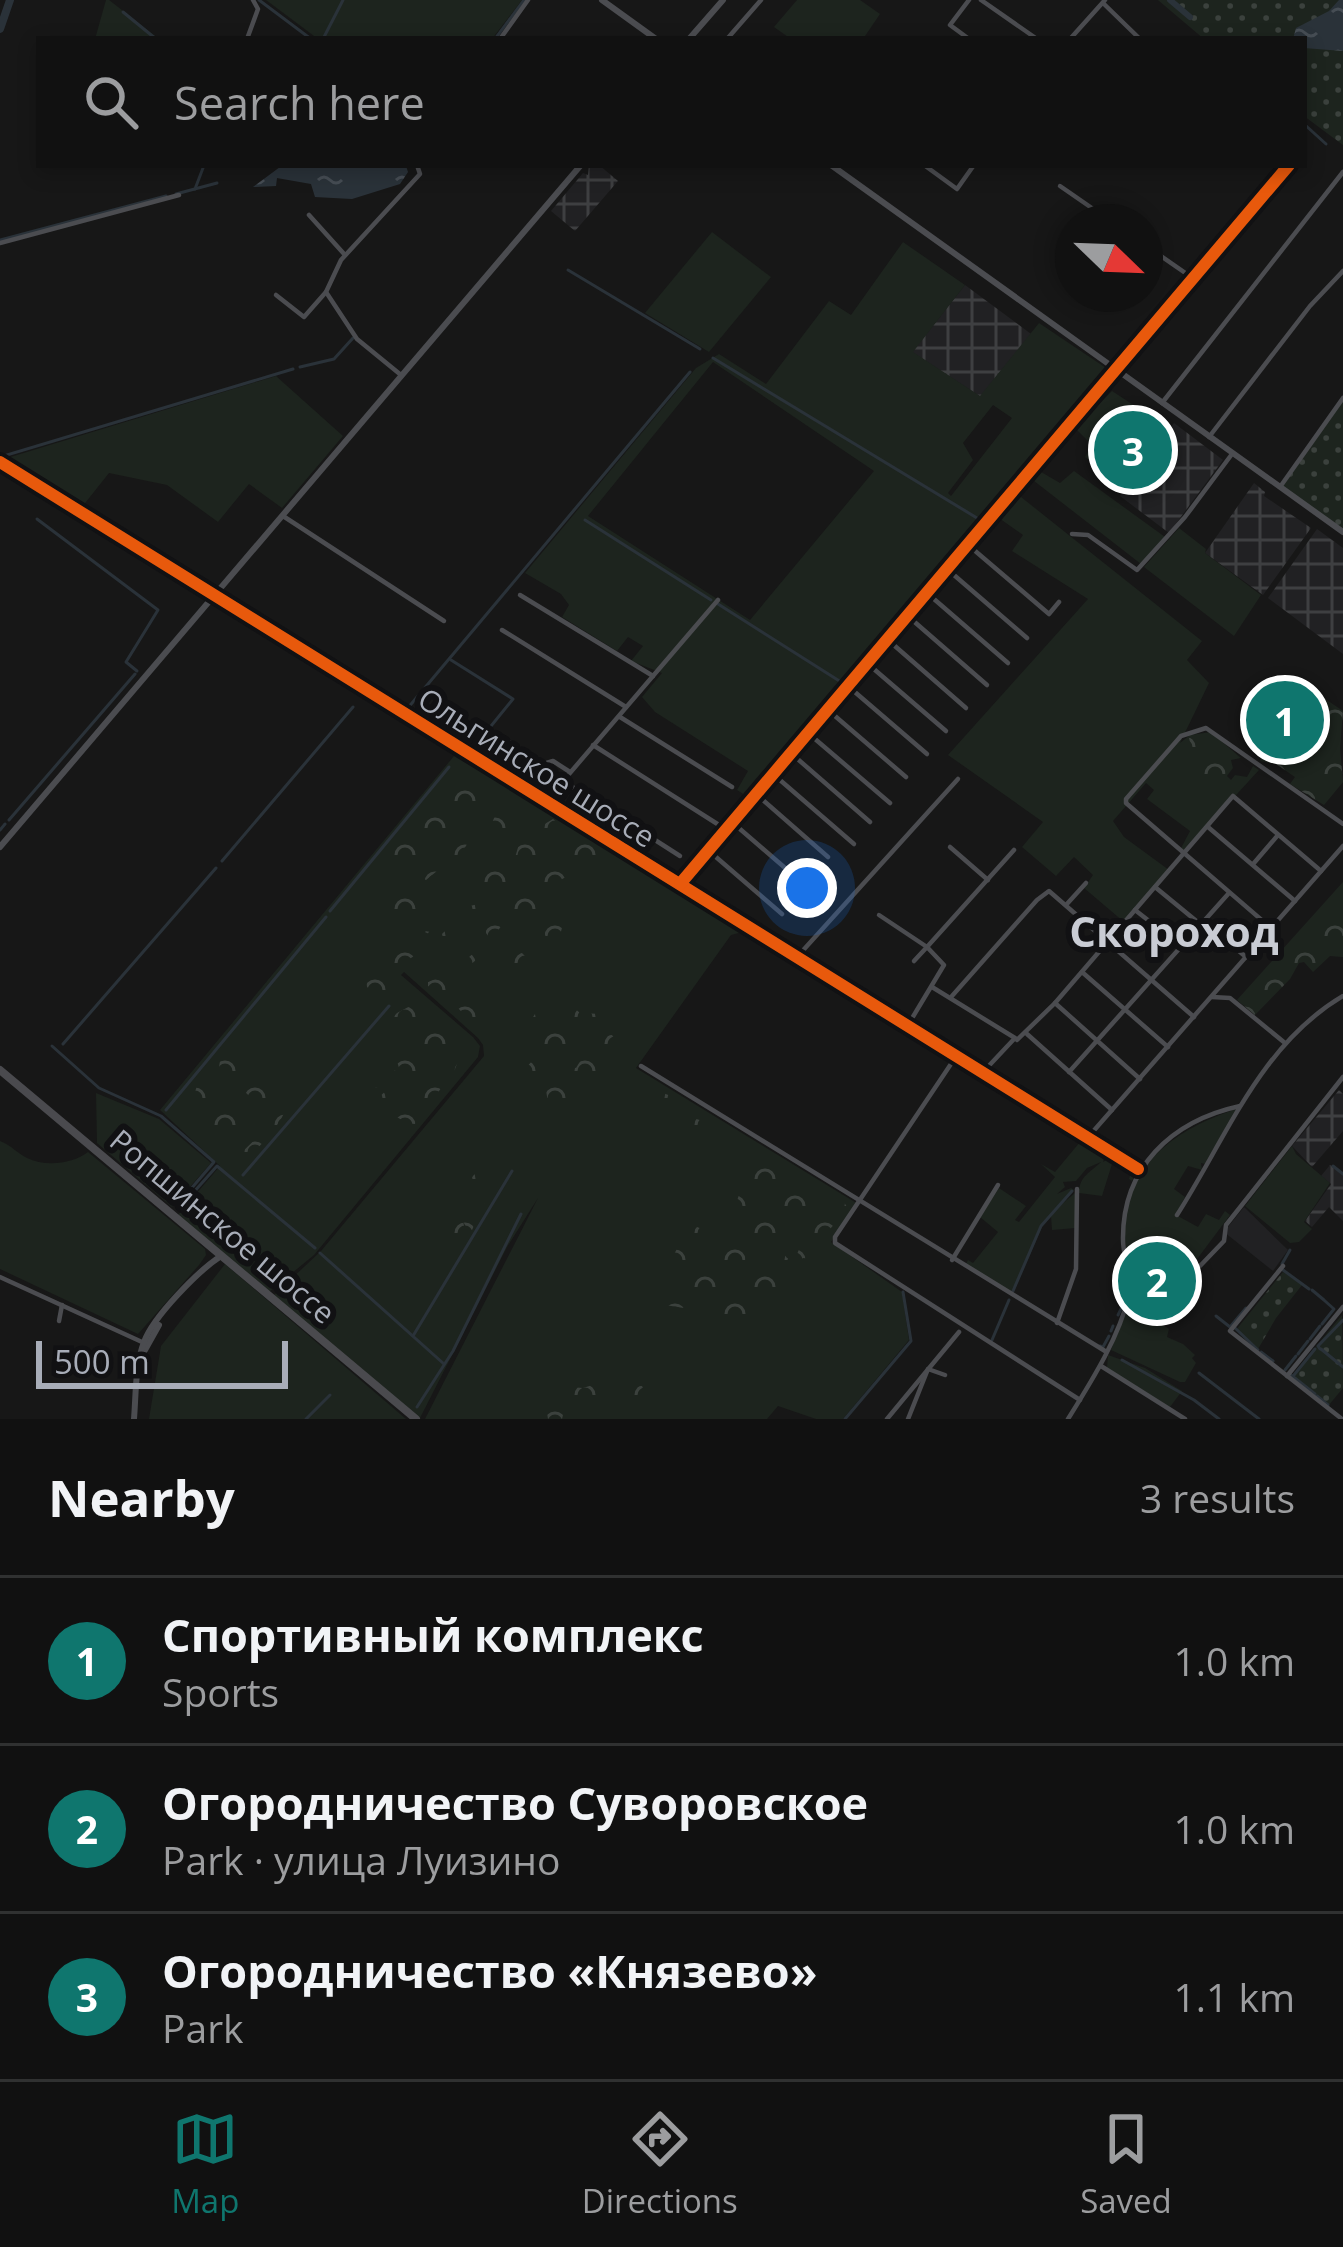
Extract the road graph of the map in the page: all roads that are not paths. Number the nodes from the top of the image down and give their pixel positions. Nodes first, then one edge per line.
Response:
1 (253, 0) edge
2 (528, 0) edge
3 (602, 0) edge
4 (722, 0) edge
5 (761, 0) edge
6 (969, 0) edge
7 (981, 0) edge
8 (1105, 2) edge
9 (248, 36) edge
10 (502, 36) edge
11 (652, 36) edge
12 (692, 36) edge
13 (730, 36) edge
14 (965, 36) edge
15 (1033, 36) edge
16 (1073, 36) edge
17 (1137, 36) edge
18 (418, 168) edge
19 (578, 168) edge
20 (835, 168) edge
21 (928, 168) edge
22 (972, 168) edge
23 (1286, 168) edge
24 (1343, 172) edge
25 (1060, 186) dead end
26 (179, 195) dead end
27 (1086, 204) edge
28 (309, 215) dead end
29 (0, 243) edge
30 (345, 255) junction
31 (1163, 257) edge
32 (1343, 272) edge
33 (1194, 279) junction
34 (326, 292) junction
35 (276, 295) dead end
36 (1116, 369) junction
37 (402, 375) junction
38 (1343, 398) edge
39 (1162, 403) junction
40 (1209, 437) junction
41 (1232, 454) junction
42 (0, 462) edge
43 (1280, 487) junction
44 (282, 516) junction
45 (1343, 532) edge
46 (1072, 534) dead end
47 (967, 544) junction
48 (946, 569) junction
49 (927, 593) junction
50 (216, 594) junction
51 (520, 595) dead end
52 (718, 600) dead end
53 (1059, 602) dead end
54 (908, 616) junction
55 (444, 621) dead end
56 (502, 630) dead end
57 (1028, 638) dead end
58 (888, 640) junction
59 (1008, 663) dead end
60 (868, 664) junction
61 (652, 676) junction
62 (848, 686) junction
63 (987, 686) dead end
64 (626, 707) junction
65 (966, 708) dead end
66 (828, 710) junction
67 (618, 716) junction
68 (946, 730) dead end
69 (808, 733) junction
70 (501, 737) dead end
71 (593, 746) junction
72 (791, 754) junction
73 (927, 754) dead end
74 (570, 772) junction
75 (773, 774) junction
76 (905, 777) dead end
77 (958, 779) dead end
78 (563, 781) junction
79 (732, 788) dead end
80 (756, 794) junction
81 (546, 801) junction
82 (890, 802) dead end
83 (732, 822) junction
84 (870, 822) dead end
85 (1343, 824) edge
86 (719, 825) dead end
87 (1208, 826) junction
88 (1278, 835) junction
89 (854, 844) dead end
90 (1343, 846) edge
91 (0, 847) edge
92 (950, 847) dead end
93 (708, 850) junction
94 (1014, 850) dead end
95 (1184, 853) junction
96 (680, 856) dead end
97 (828, 856) dead end
98 (1253, 865) junction
99 (1322, 871) junction
100 (988, 880) junction
101 (1086, 883) dead end
102 (680, 884) junction
103 (806, 886) dead end
104 (1155, 886) junction
105 (1229, 893) junction
106 (1295, 901) junction
107 (1066, 905) junction
108 (1136, 910) junction
109 (782, 914) dead end
110 (879, 915) dead end
111 (1202, 922) junction
112 (1271, 928) junction
113 (1108, 942) junction
114 (1180, 946) junction
115 (927, 947) junction
116 (796, 957) junction
117 (1246, 957) junction
118 (914, 961) dead end
119 (1082, 972) junction
120 (1228, 978) junction
121 (1150, 980) junction
122 (932, 987) junction
123 (1343, 996) edge
124 (952, 997) junction
125 (1212, 997) junction
126 (1230, 998) junction
127 (1055, 1003) junction
128 (1124, 1010) junction
129 (1194, 1017) junction
130 (908, 1024) junction
131 (1027, 1034) junction
132 (1016, 1039) junction
133 (1097, 1041) junction
134 (1285, 1043) junction
135 (1168, 1047) junction
136 (958, 1055) junction
137 (641, 1066) dead end
138 (0, 1070) edge
139 (984, 1072) junction
140 (1069, 1072) junction
141 (1343, 1077) edge
142 (1140, 1079) junction
143 (1340, 1088) edge
144 (1240, 1106) junction
145 (1112, 1110) junction
146 (1088, 1137) junction
147 (1138, 1169) junction
148 (998, 1185) dead end
149 (1077, 1189) dead end
150 (862, 1202) junction
151 (1177, 1215) dead end
152 (221, 1256) junction
153 (952, 1260) junction
154 (1201, 1266) dead end
155 (1283, 1266) dead end
156 (0, 1276) edge
157 (62, 1305) junction
158 (1343, 1306) edge
159 (59, 1321) dead end
160 (1057, 1323) junction
161 (959, 1332) dead end
162 (145, 1344) junction
163 (1105, 1352) junction
164 (1101, 1366) junction
165 (928, 1369) junction
166 (946, 1375) dead end
167 (1287, 1376) junction
168 (1080, 1400) junction
169 (901, 1402) junction
170 (913, 1406) junction
171 (136, 1419) edge
172 (416, 1419) edge
173 (886, 1419) edge
174 (908, 1419) edge
175 (1068, 1419) edge
176 (1185, 1419) edge
177 (1342, 1419) edge

1 - 9 street
2 - 10 street
3 - 11 street
4 - 12 street
5 - 13 street
6 - 14 street
7 - 15 street
8 - 16 street
8 - 17 street
18 - 30 street
19 - 37 street
20 - 36 street
21 - 22 street
23 - 33 street
24 - 39 street
25 - 27 street
26 - 29 street
28 - 30 street
30 - 34 street
31 - 33 street
32 - 40 street
33 - 36 street
34 - 35 street
34 - 37 street
36 - 39 street
36 - 47 street
37 - 44 street
38 - 43 street
39 - 40 street
40 - 41 street
41 - 43 street
41 - 46 street
42 - 50 street, Ольгинское шоссе
43 - 45 street
44 - 50 street
44 - 55 street
47 - 48 street
47 - 53 street
48 - 49 street
48 - 57 street
49 - 54 street
49 - 59 street
50 - 81 street, Ольгинское шоссе
50 - 91 street
51 - 61 street
52 - 61 street
54 - 58 street
54 - 63 street
56 - 64 street
58 - 60 street
58 - 65 street
60 - 62 street
60 - 68 street
61 - 64 street
62 - 66 street
62 - 73 street
64 - 67 street
66 - 69 street
66 - 76 street
67 - 71 street
67 - 79 street
69 - 72 street
69 - 82 street
70 - 74 street
71 - 74 street
71 - 86 street
72 - 75 street
72 - 84 street
74 - 78 street
75 - 80 street
75 - 89 street
77 - 116 street
78 - 81 street
78 - 96 street
80 - 83 street
80 - 97 street
81 - 102 street, Ольгинское шоссе
83 - 93 street
83 - 103 street
85 - 95 street
87 - 88 street
87 - 95 street
87 - 98 street
88 - 98 street
88 - 99 street
90 - 99 street
92 - 100 street
93 - 102 street
93 - 109 street
94 - 100 street
95 - 104 street
95 - 105 street
98 - 106 street
99 - 106 street
100 - 115 street
101 - 107 street
102 - 116 street, Ольгинское шоссе
104 - 108 street
104 - 111 street
105 - 111 street
105 - 112 street
106 - 112 street
107 - 113 street
107 - 124 street
108 - 113 street
108 - 114 street
110 - 115 street
111 - 114 street
111 - 117 street
112 - 117 street
113 - 119 street
113 - 121 street
114 - 121 street
115 - 118 street
115 - 122 street
116 - 130 street, Ольгинское шоссе
117 - 120 street
119 - 127 street
119 - 128 street
120 - 125 street
120 - 126 street
121 - 128 street
121 - 129 street
122 - 124 street
122 - 130 street
123 - 134 street
124 - 132 street
125 - 126 street
125 - 129 street
126 - 134 street
127 - 131 street
127 - 133 street
128 - 133 street
128 - 135 street
129 - 135 street
130 - 136 street, Ольгинское шоссе
131 - 132 street
131 - 140 street
132 - 139 street
133 - 140 street
133 - 142 street
134 - 144 street
135 - 142 street
136 - 139 street, Ольгинское шоссе
136 - 150 street
137 - 150 street
138 - 152 main road, Ропшинское шоссе
139 - 146 street, Ольгинское шоссе
140 - 145 street
141 - 143 street
142 - 145 street
143 - 154 street
144 - 147 street
144 - 151 street
145 - 146 street
146 - 147 street, Ольгинское шоссе
147 - 163 street
148 - 153 street
149 - 160 street
150 - 153 street
150 - 168 street
152 - 162 street
152 - 172 main road, Ропшинское шоссе
153 - 160 street
155 - 167 street
156 - 157 street
157 - 159 street
157 - 162 street
158 - 167 street
160 - 163 street
161 - 165 street
162 - 171 street
163 - 164 street
164 - 168 street
164 - 176 street
165 - 166 street
165 - 169 street
165 - 170 street
167 - 177 street
168 - 175 street
169 - 170 street
169 - 173 street
170 - 174 street

